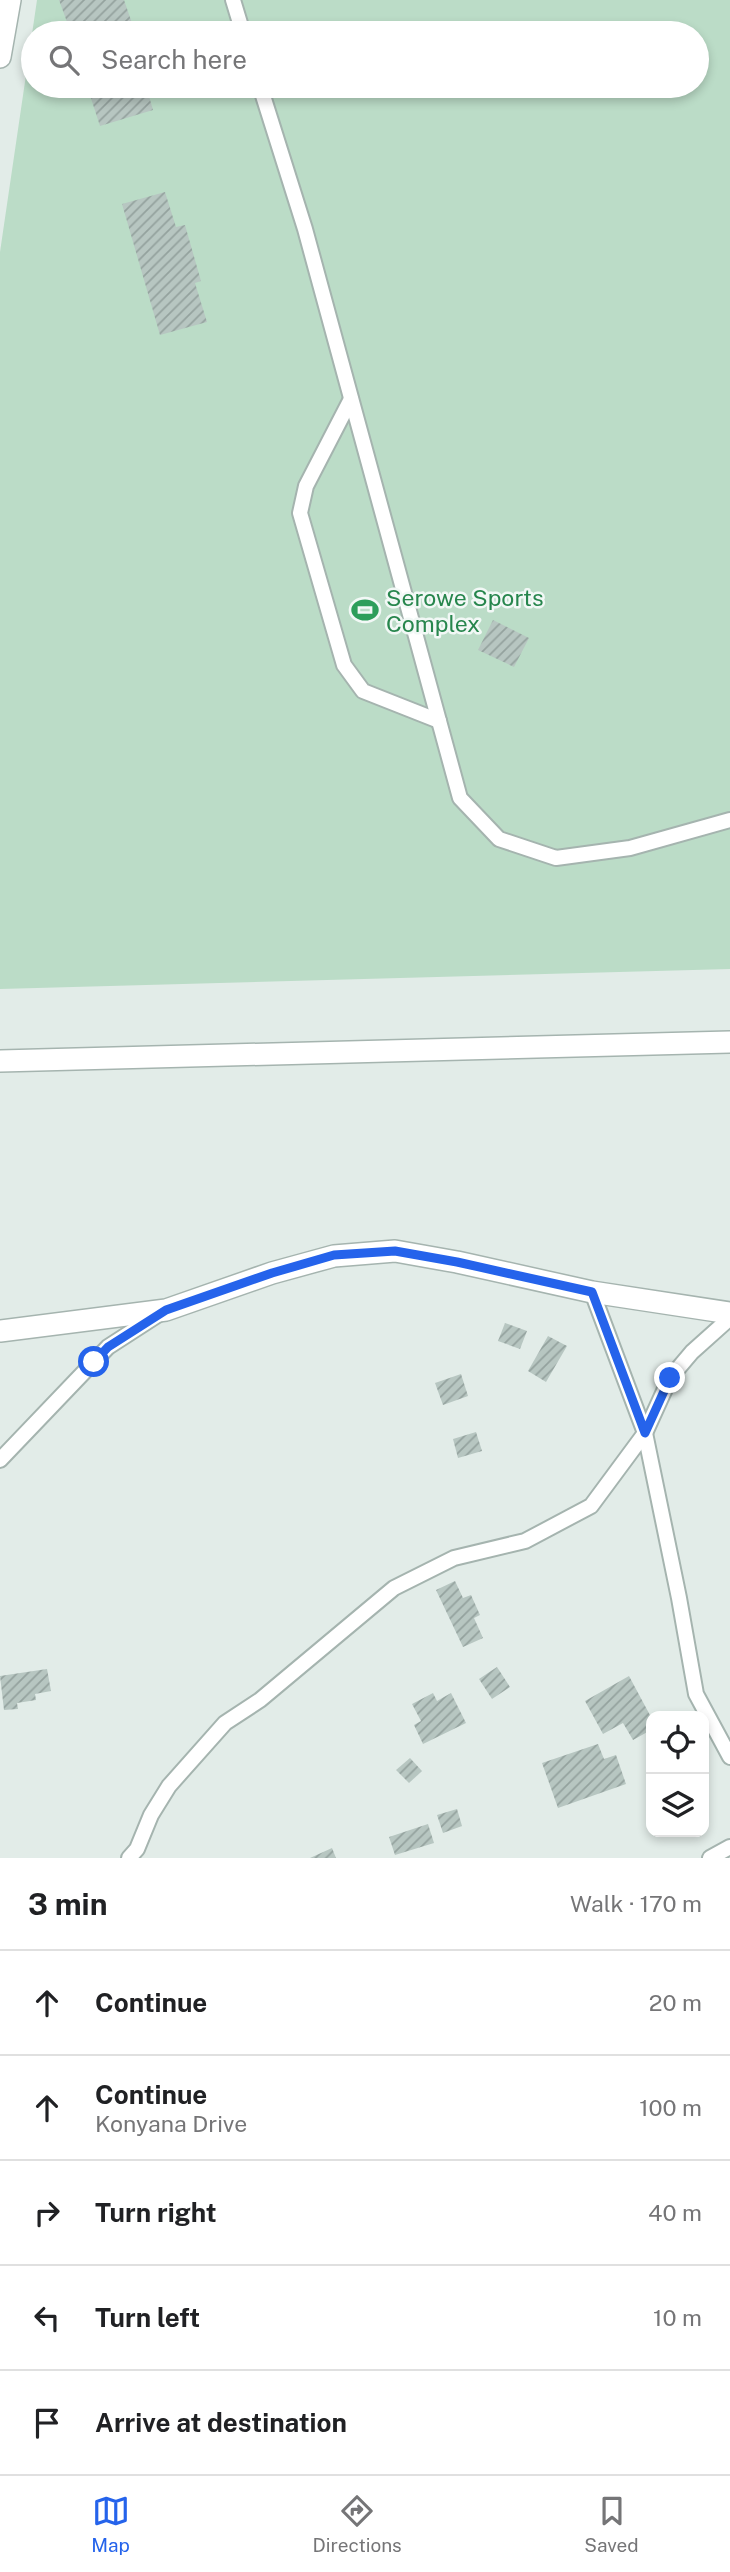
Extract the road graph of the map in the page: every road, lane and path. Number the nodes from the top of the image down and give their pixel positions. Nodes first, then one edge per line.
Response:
1 (10, 0) edge
2 (233, 0) edge
3 (239, 21) edge
4 (0, 57) edge
5 (264, 98) edge
6 (351, 399) junction
7 (439, 721) junction
8 (730, 820) edge
9 (730, 1042) edge
10 (0, 1061) edge
11 (592, 1292) junction
12 (166, 1310) junction
13 (730, 1316) edge
14 (0, 1331) edge
15 (645, 1433) junction
16 (0, 1460) edge
17 (730, 1757) edge
18 (730, 1847) edge
19 (130, 1858) edge
20 (710, 1858) edge

1 - 4 street
2 - 3 lane
5 - 6 lane
6 - 7 lane
6 - 7 lane
7 - 8 lane
9 - 10 street
11 - 12 street
11 - 13 street
11 - 15 lane
12 - 14 street
12 - 16 lane
13 - 15 lane
15 - 17 lane
15 - 19 lane
18 - 20 lane

